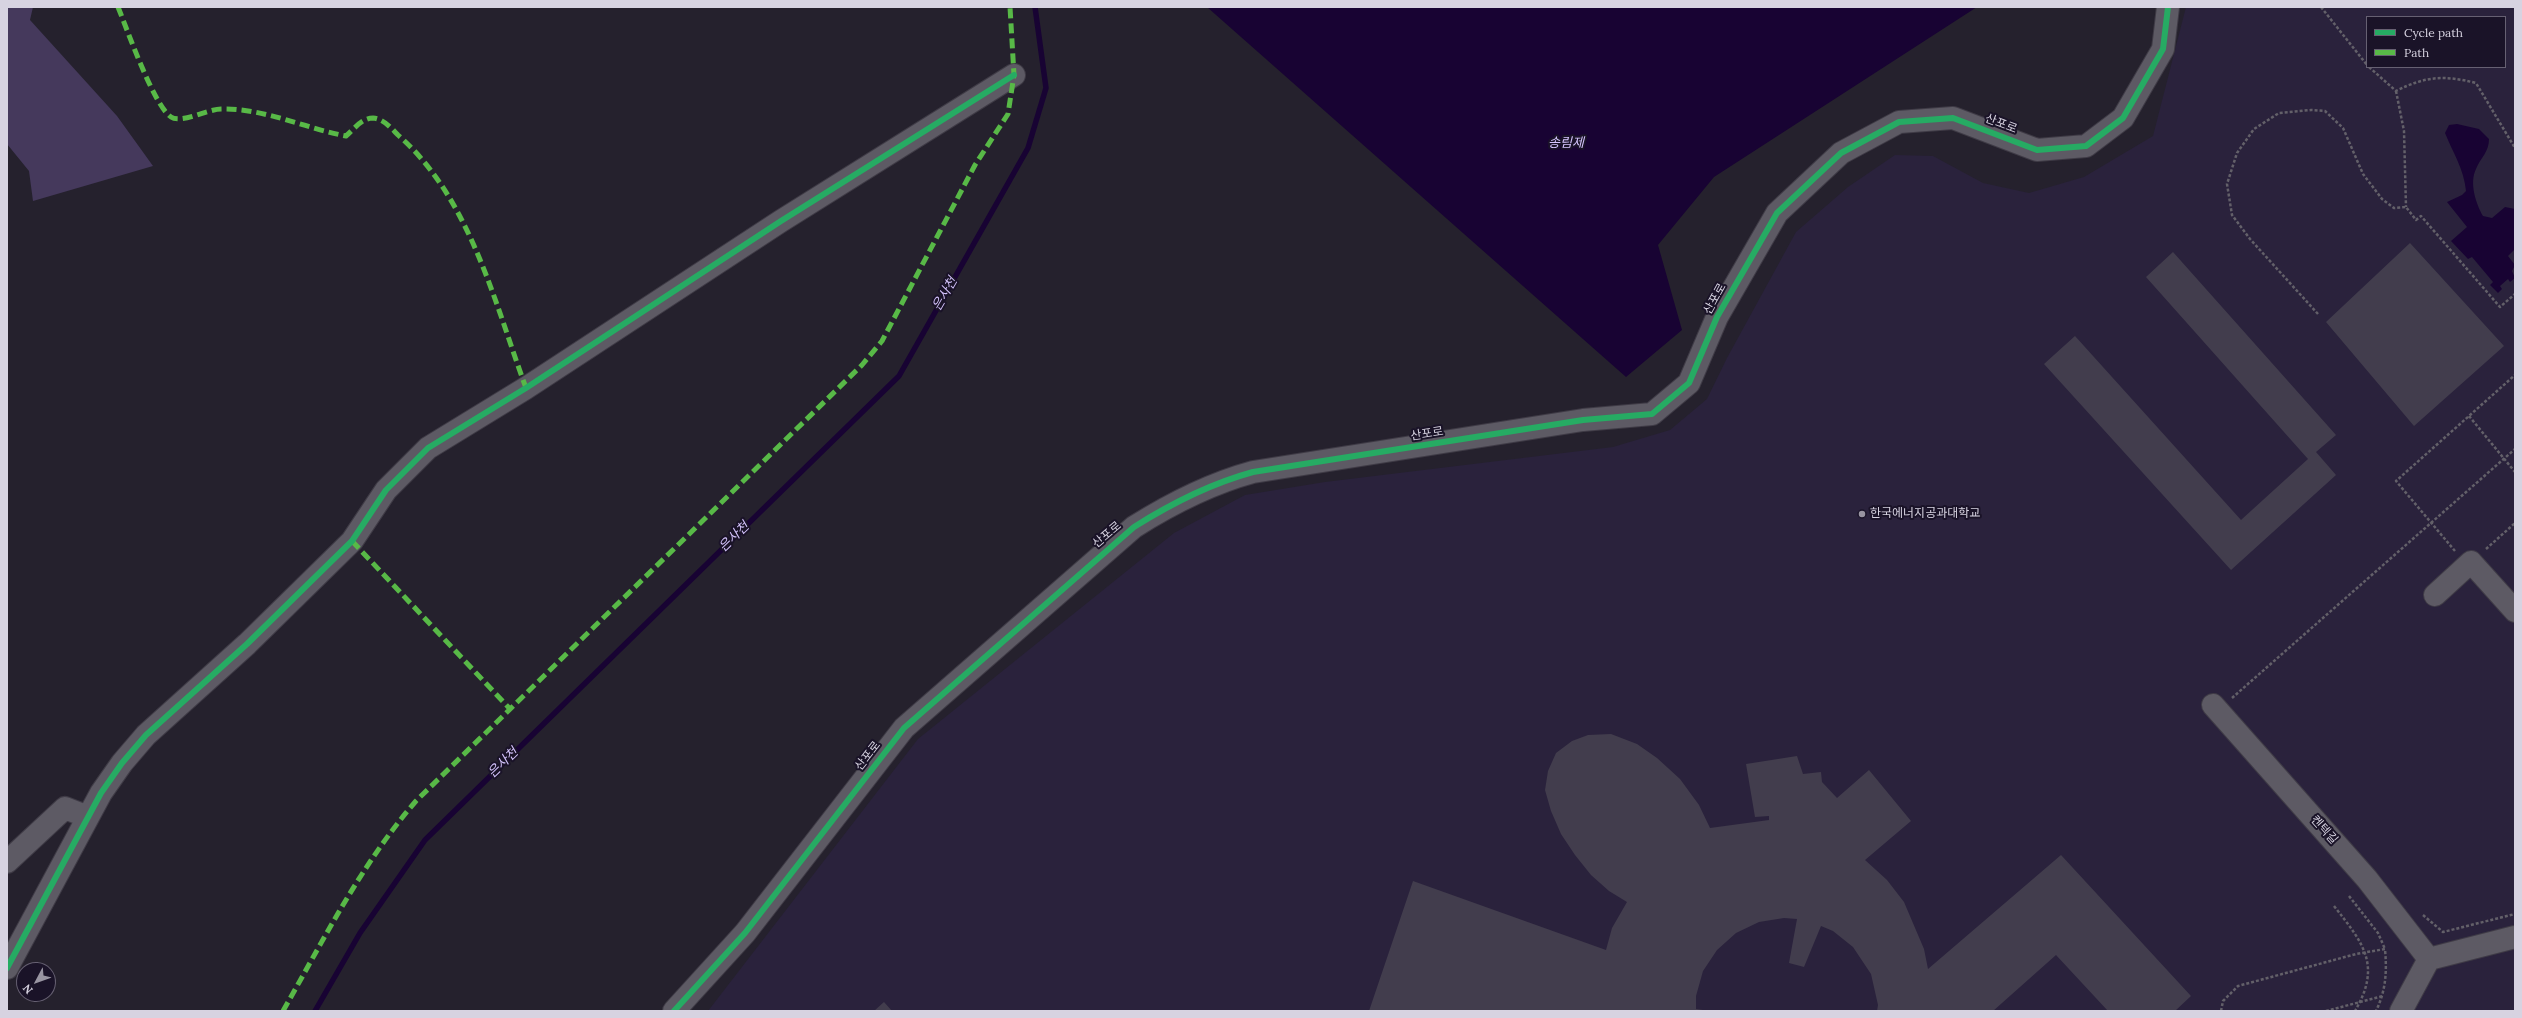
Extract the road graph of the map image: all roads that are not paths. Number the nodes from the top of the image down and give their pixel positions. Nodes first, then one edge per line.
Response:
1 (2168, 7) edge
2 (1014, 75) dead end
3 (2435, 594) dead end
4 (2515, 612) edge
5 (2221, 703) road end
6 (88, 817) junction
7 (7, 862) edge
8 (2515, 937) edge
9 (2429, 959) junction
10 (7, 968) edge
11 (674, 1011) edge
12 (2401, 1011) edge

1 - 11 street, 산포로
2 - 6 street
3 - 4 street
5 - 9 street, 켄텍길
6 - 7 street
6 - 10 street
8 - 9 street
9 - 12 street

